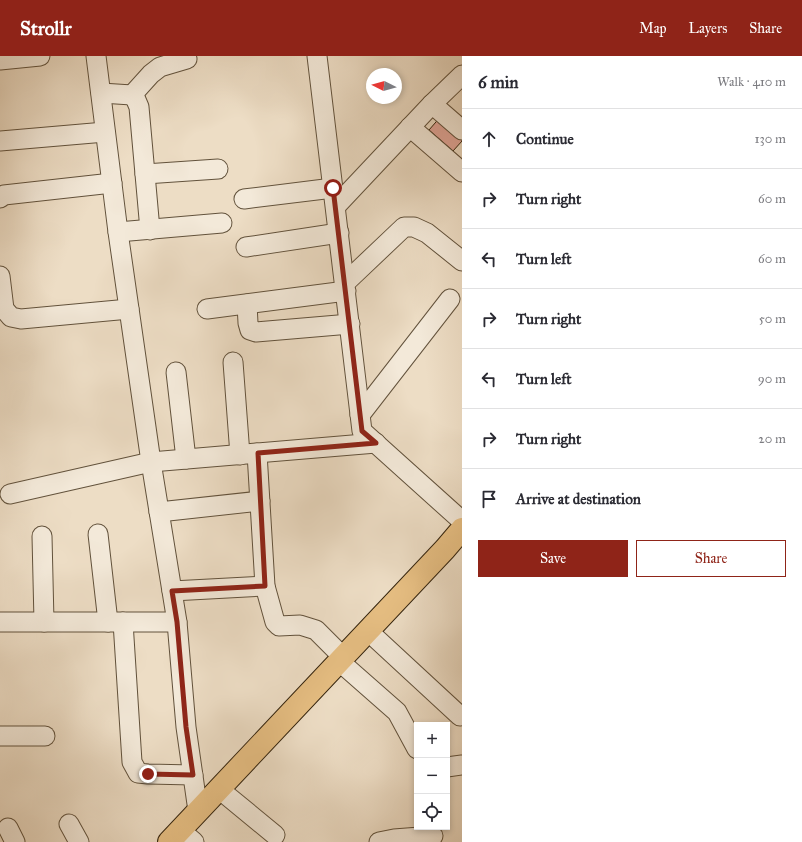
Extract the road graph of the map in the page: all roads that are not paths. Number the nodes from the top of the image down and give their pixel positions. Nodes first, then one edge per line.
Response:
1 (40, 56) edge
2 (96, 56) edge
3 (317, 56) edge
4 (187, 59) dead end
5 (0, 60) edge
6 (462, 75) edge
7 (101, 93) junction
8 (132, 95) junction
9 (432, 104) junction
10 (410, 127) junction
11 (462, 130) edge
12 (106, 132) junction
13 (0, 141) edge
14 (218, 169) dead end
15 (462, 172) edge
16 (145, 174) junction
17 (112, 183) junction
18 (334, 197) junction
19 (0, 198) edge
20 (244, 199) dead end
21 (222, 224) dead end
22 (150, 230) junction
23 (118, 232) junction
24 (339, 233) junction
25 (246, 247) dead end
26 (462, 261) edge
27 (0, 276) edge
28 (345, 287) junction
29 (450, 299) dead end
30 (247, 304) junction
31 (129, 309) junction
32 (207, 309) dead end
33 (350, 324) junction
34 (233, 362) dead end
35 (176, 372) dead end
36 (360, 415) junction
37 (376, 443) junction
38 (249, 454) junction
39 (186, 459) junction
40 (151, 462) junction
41 (10, 494) dead end
42 (260, 501) junction
43 (159, 512) junction
44 (462, 521) edge
45 (462, 529) edge
46 (98, 534) dead end
47 (42, 536) dead end
48 (265, 586) junction
49 (172, 591) junction
50 (0, 622) edge
51 (44, 622) junction
52 (115, 622) junction
53 (177, 622) junction
54 (368, 631) junction
55 (341, 659) junction
56 (460, 716) dead end
57 (0, 736) edge
58 (45, 736) dead end
59 (414, 743) edge
60 (462, 765) edge
61 (450, 767) edge
62 (193, 775) junction
63 (219, 789) junction
64 (198, 811) junction
65 (70, 824) dead end
66 (274, 835) dead end
67 (433, 835) edge
68 (181, 838) edge
69 (79, 842) edge
70 (380, 842) edge

1 - 5 street
2 - 7 street
3 - 18 street
4 - 8 street
6 - 9 street
7 - 8 street
7 - 12 street
8 - 16 street
9 - 10 street
9 - 11 street
10 - 15 street
10 - 18 street
12 - 13 street
12 - 17 street
14 - 16 street
16 - 22 street
17 - 19 street
17 - 23 street
18 - 20 street
18 - 24 street
21 - 22 street
22 - 23 street
23 - 31 street
24 - 25 street
24 - 28 street
26 - 28 street
27 - 31 street
28 - 30 street
28 - 33 street
29 - 36 street
30 - 32 street
30 - 33 street
31 - 40 street
33 - 36 street
34 - 38 street
35 - 39 street
36 - 37 street
37 - 38 street
37 - 44 street
38 - 39 street
38 - 42 street
39 - 40 street
40 - 41 street
40 - 43 street
42 - 43 street
42 - 48 street
43 - 49 street
45 - 54 main road
46 - 52 street
47 - 51 street
48 - 49 street
48 - 55 street
49 - 53 street
50 - 51 street
51 - 52 street
52 - 53 street
52 - 62 street
53 - 62 street
54 - 55 main road
54 - 56 street
55 - 59 street
55 - 63 main road
57 - 58 street
60 - 61 street
62 - 64 street
63 - 64 main road
63 - 66 street
64 - 68 main road
65 - 69 street
67 - 70 street

